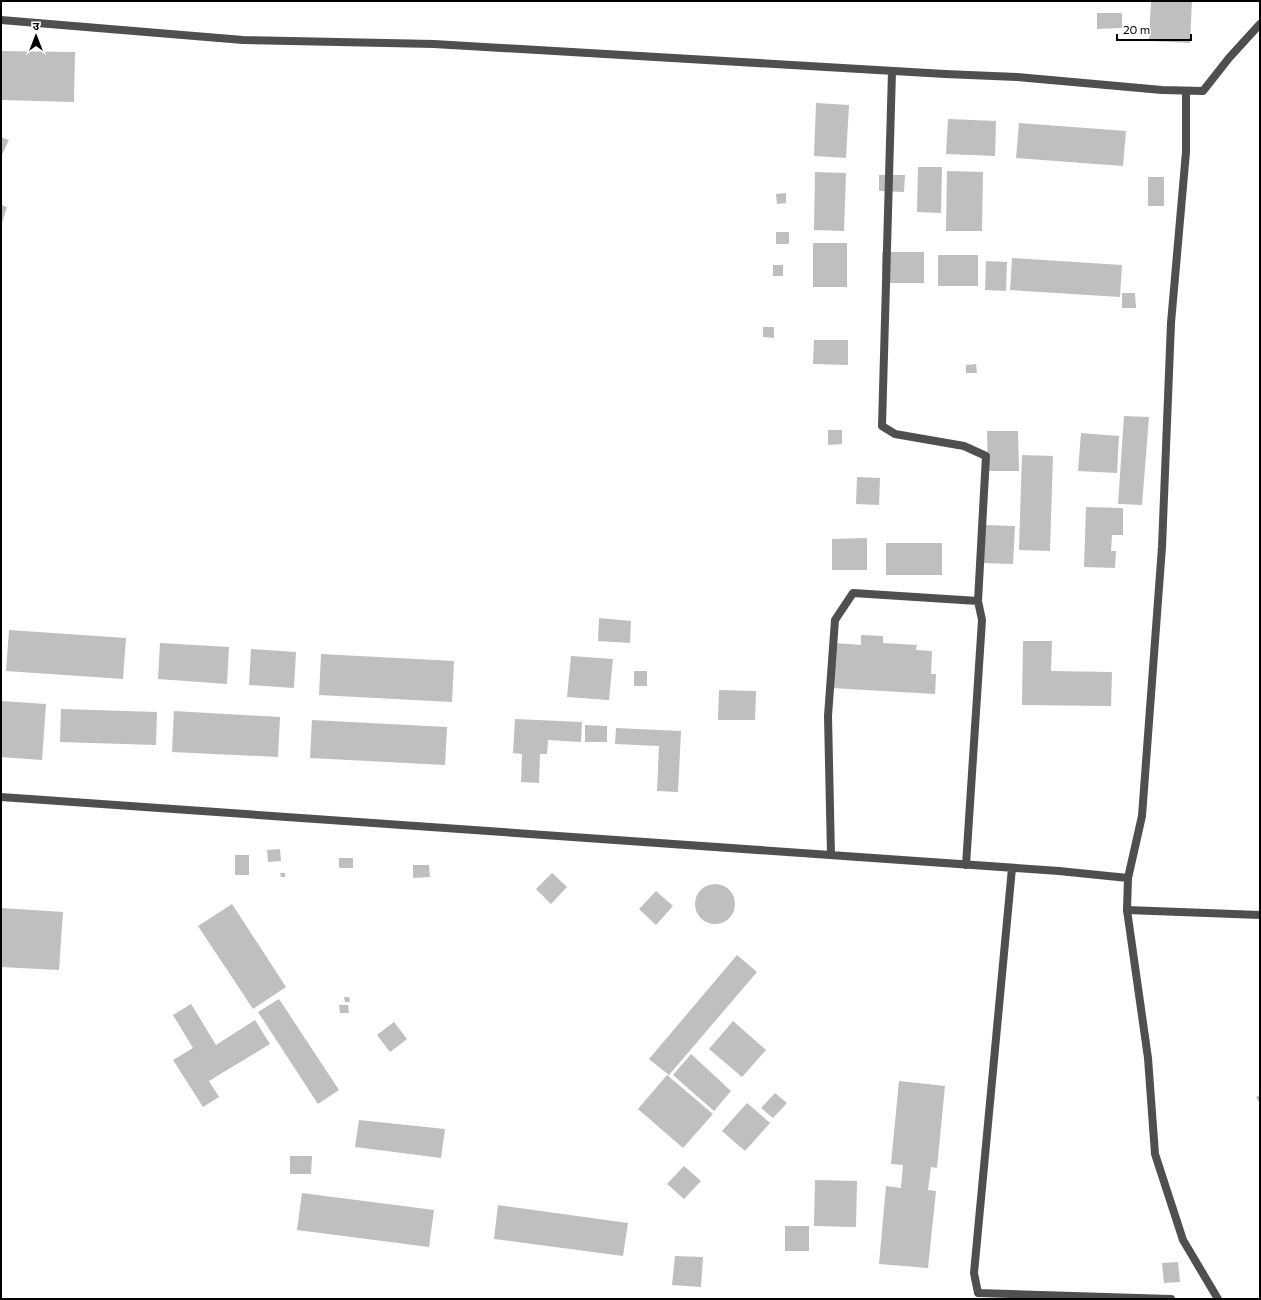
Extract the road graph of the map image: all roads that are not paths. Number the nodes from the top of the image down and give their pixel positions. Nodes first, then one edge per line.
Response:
1 (1, 20) edge
2 (1260, 24) edge
3 (892, 71) junction
4 (1186, 91) junction
5 (978, 601) junction
6 (1, 797) edge
7 (831, 856) junction
8 (966, 865) junction
9 (1012, 868) junction
10 (1128, 878) junction
11 (1127, 910) junction
12 (1260, 915) edge
13 (1171, 1299) edge
14 (1218, 1299) edge

1 - 3 street
2 - 4 street
3 - 4 street
3 - 5 street
4 - 10 street
5 - 7 street
5 - 8 street
6 - 7 street
7 - 8 street
8 - 9 street
9 - 10 street
9 - 13 street
10 - 11 street
11 - 12 street
11 - 14 street

